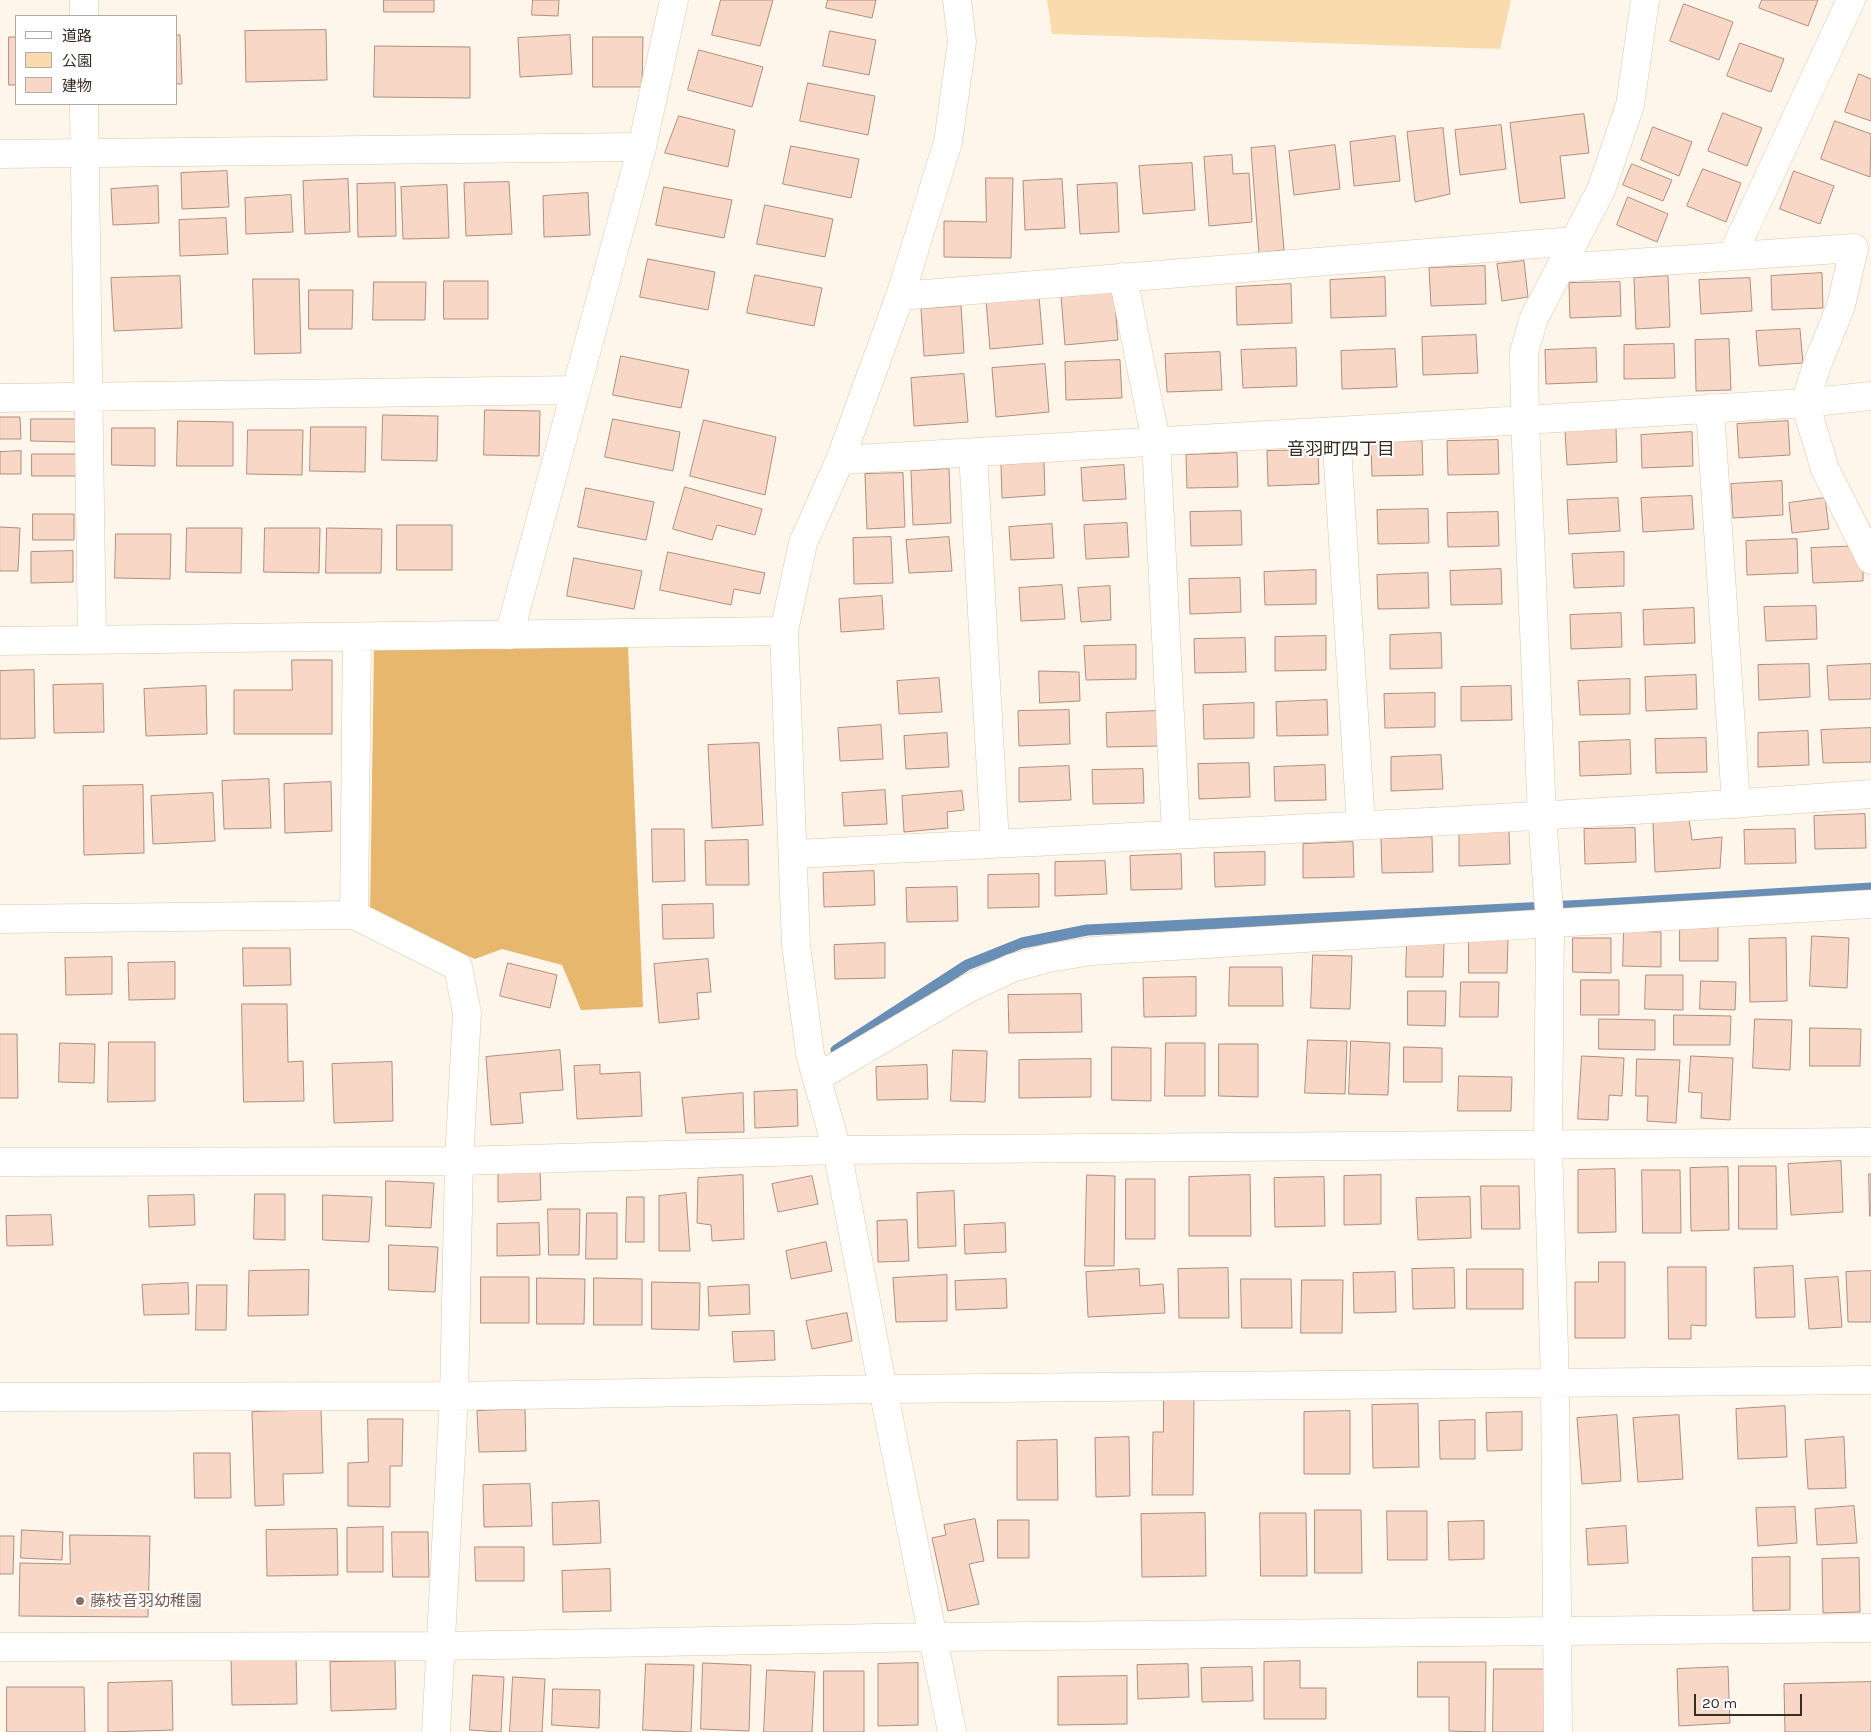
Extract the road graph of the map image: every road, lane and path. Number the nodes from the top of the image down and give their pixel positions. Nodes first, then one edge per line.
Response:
1 (84, 0) edge
2 (674, 0) edge
3 (957, 0) edge
4 (1645, 0) edge
5 (1851, 0) edge
6 (84, 15) edge
7 (84, 105) edge
8 (642, 147) junction
9 (0, 154) edge
10 (84, 154) junction
11 (1574, 241) junction
12 (1732, 256) junction
13 (1560, 268) junction
14 (1123, 277) junction
15 (900, 296) junction
16 (576, 390) junction
17 (88, 396) junction
18 (1871, 396) edge
19 (0, 398) edge
20 (1805, 403) junction
21 (1710, 408) junction
22 (1525, 420) junction
23 (1336, 431) junction
24 (1156, 441) junction
25 (973, 453) junction
26 (840, 460) junction
27 (1871, 560) edge
28 (784, 630) junction
29 (509, 635) junction
30 (357, 637) junction
31 (92, 640) junction
32 (0, 641) edge
33 (1871, 794) edge
34 (1736, 804) junction
35 (1542, 816) junction
36 (1360, 824) junction
37 (1176, 834) junction
38 (994, 843) junction
39 (794, 854) junction
40 (1871, 904) edge
41 (354, 915) junction
42 (0, 919) edge
43 (1550, 923) junction
44 (818, 1076) junction
45 (1871, 1142) edge
46 (1548, 1145) junction
47 (837, 1150) junction
48 (459, 1161) junction
49 (0, 1162) edge
50 (1871, 1380) edge
51 (1555, 1383) junction
52 (883, 1389) junction
53 (454, 1396) junction
54 (0, 1397) edge
55 (1871, 1628) edge
56 (1558, 1632) junction
57 (934, 1637) junction
58 (440, 1646) junction
59 (0, 1647) edge
60 (436, 1732) edge
61 (952, 1732) edge
62 (1558, 1732) edge

1 - 6 street
2 - 8 street
3 - 15 street
4 - 11 street
5 - 12 street
7 - 10 street
8 - 10 street
8 - 16 street
9 - 10 street
10 - 17 street
11 - 13 street
11 - 14 street
12 - 13 street
12 - 20 street
13 - 22 street
14 - 15 street
14 - 24 street
15 - 26 street
16 - 17 street
16 - 29 street
17 - 19 street
17 - 31 street
18 - 20 street
20 - 21 street
20 - 27 street
21 - 22 street
21 - 34 street
22 - 23 street
22 - 35 street
23 - 24 street
23 - 36 street
24 - 25 street
24 - 37 street
25 - 26 street
25 - 38 street
26 - 28 street
28 - 29 street
28 - 39 street
29 - 30 street
30 - 31 street
30 - 41 street
31 - 32 street
33 - 34 street
34 - 35 street
35 - 36 street
35 - 43 street
36 - 37 street
37 - 38 street
38 - 39 street
39 - 44 street
40 - 43 street
41 - 42 street
41 - 48 street
43 - 44 street
43 - 46 street
44 - 47 street
45 - 46 street
46 - 47 street
46 - 51 street
47 - 48 street
47 - 52 street
48 - 49 street
48 - 53 street
50 - 51 street
51 - 52 street
51 - 56 street
52 - 53 street
52 - 57 street
53 - 54 street
53 - 58 street
55 - 56 street
56 - 57 street
56 - 62 street
57 - 58 street
57 - 61 street
58 - 59 street
58 - 60 street

